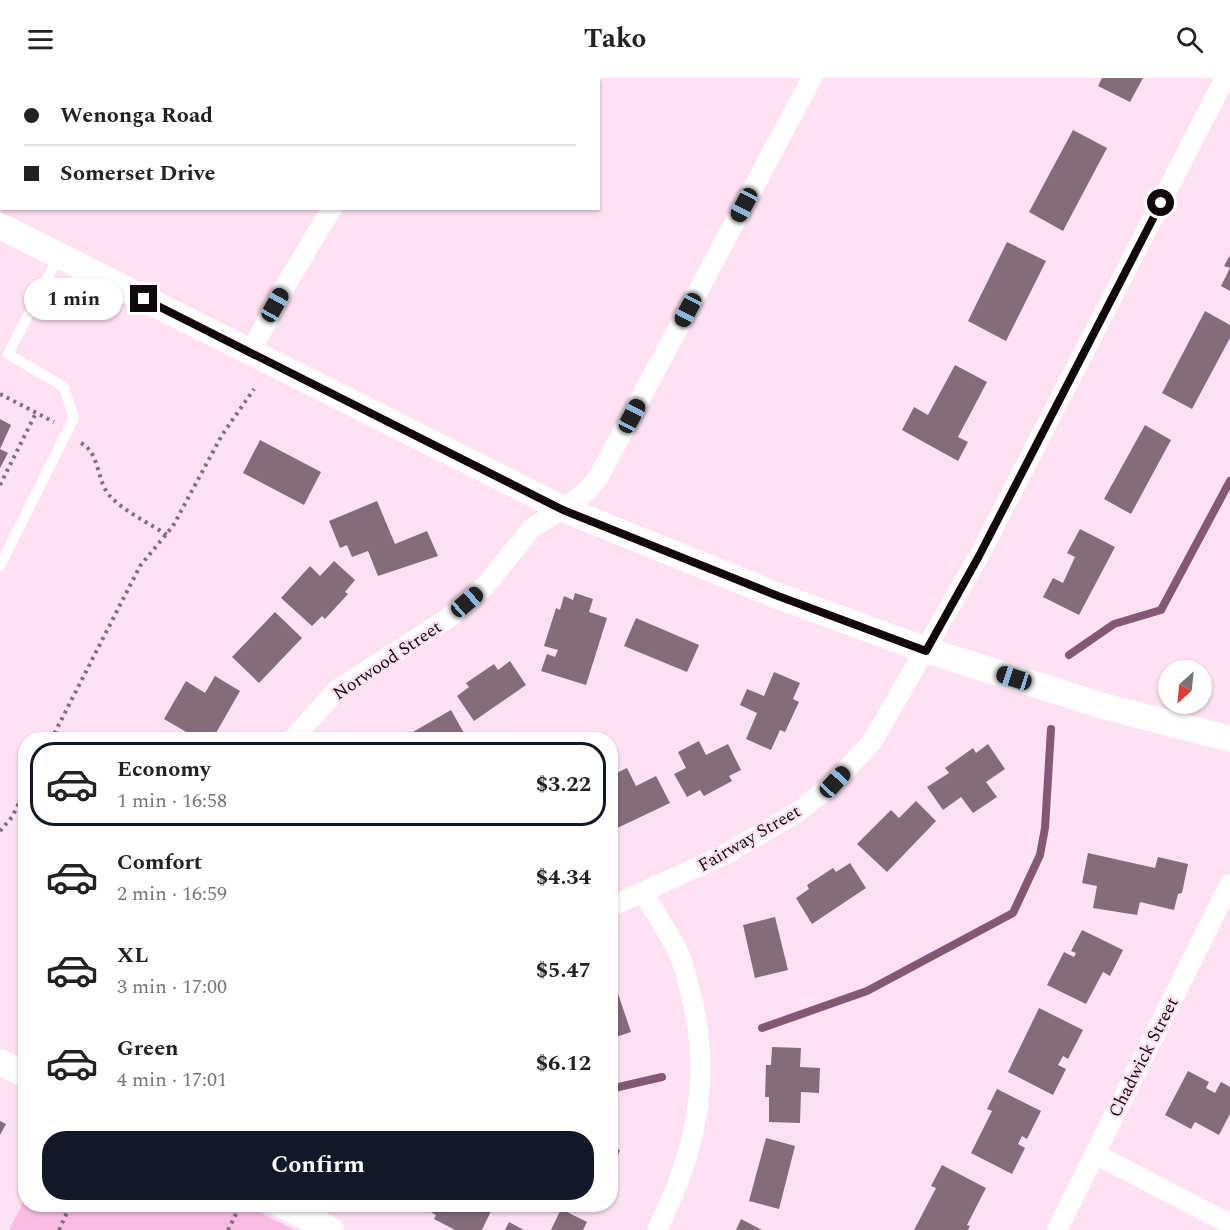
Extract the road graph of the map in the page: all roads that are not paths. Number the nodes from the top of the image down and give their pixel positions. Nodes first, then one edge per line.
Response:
1 (812, 78) edge
2 (1225, 78) edge
3 (331, 210) edge
4 (0, 226) edge
5 (59, 256) junction
6 (4, 352) edge
7 (250, 353) junction
8 (563, 510) junction
9 (0, 566) edge
10 (926, 651) junction
11 (299, 732) edge
12 (1230, 739) edge
13 (1230, 884) edge
14 (643, 893) junction
15 (618, 904) edge
16 (0, 1062) edge
17 (18, 1071) edge
18 (1095, 1154) junction
19 (296, 1212) edge
20 (1230, 1224) edge
21 (331, 1230) edge
22 (657, 1230) edge
23 (1057, 1230) edge

1 - 8 street, Norwood Street
2 - 10 street, Fairway Street
3 - 7 street
4 - 5 street
5 - 6 lane
5 - 7 street
6 - 9 lane
7 - 8 street
8 - 10 street
8 - 11 street, Norwood Street
10 - 12 street
10 - 14 street, Fairway Street
13 - 18 street, Chadwick Street
14 - 15 street, Fairway Street
14 - 22 street
16 - 17 street
18 - 20 street
18 - 23 street, Chadwick Street
19 - 21 street

